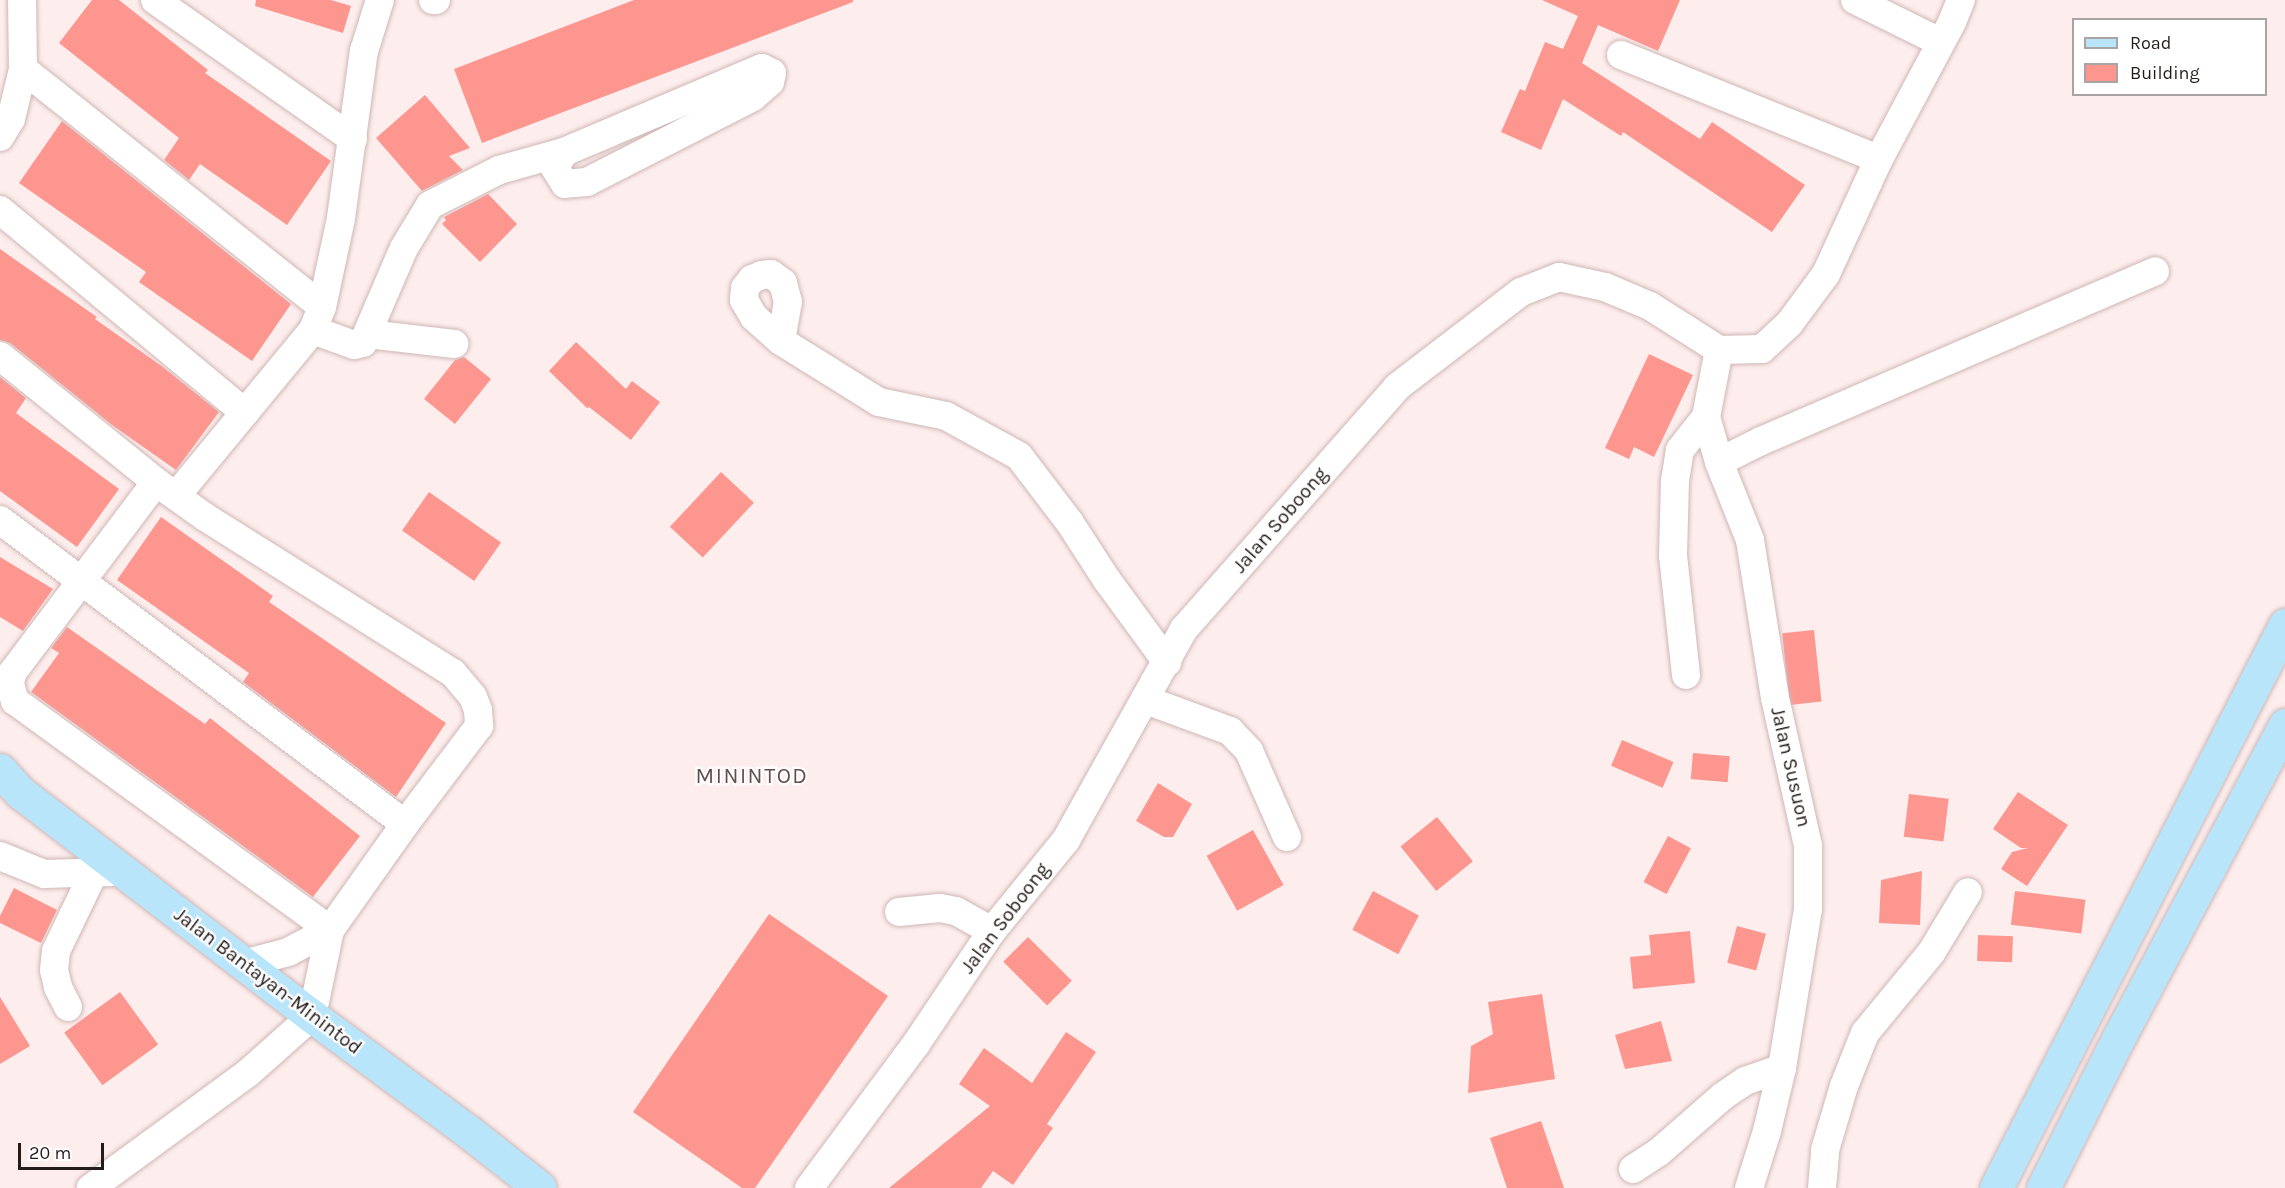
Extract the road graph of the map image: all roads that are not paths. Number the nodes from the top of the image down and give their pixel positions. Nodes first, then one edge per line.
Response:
1 (22, 0) edge
2 (155, 0) edge
3 (380, 0) edge
4 (1855, 0) edge
5 (1961, 0) edge
6 (1940, 42) junction
7 (1620, 55) dead end
8 (22, 69) junction
9 (4, 122) edge
10 (353, 139) junction
11 (564, 152) junction
12 (1879, 159) junction
13 (0, 210) edge
14 (2155, 271) dead end
15 (317, 318) junction
16 (368, 334) junction
17 (782, 341) dead end
18 (454, 344) dead end
19 (1719, 350) junction
20 (0, 356) edge
21 (245, 413) junction
22 (1706, 417) junction
23 (1719, 462) junction
24 (166, 489) junction
25 (0, 520) edge
26 (81, 583) junction
27 (2285, 625) edge
28 (1167, 662) junction
29 (1686, 675) dead end
30 (1146, 700) junction
31 (2285, 725) edge
32 (0, 770) edge
33 (405, 824) junction
34 (1287, 837) dead end
35 (0, 856) edge
36 (107, 872) junction
37 (1968, 892) dead end
38 (899, 912) dead end
39 (330, 930) junction
40 (992, 931) junction
41 (243, 964) junction
42 (68, 1007) dead end
43 (312, 1016) junction
44 (1782, 1068) junction
45 (1633, 1169) dead end
46 (91, 1188) edge
47 (540, 1188) edge
48 (809, 1188) edge
49 (1749, 1188) edge
50 (1822, 1188) edge
51 (1996, 1188) edge
52 (2043, 1188) edge

1 - 8 street
2 - 10 street
3 - 10 street
4 - 6 street
5 - 6 street
6 - 12 street
7 - 12 street
8 - 9 street
8 - 15 street
10 - 15 street
11 - 11 street
11 - 16 street
12 - 19 street
13 - 21 street
14 - 23 street
15 - 16 street
15 - 21 street
16 - 18 street
17 - 28 street
19 - 22 street, Jalan Susuon
19 - 28 street, Jalan Soboong
20 - 24 street
21 - 24 street
22 - 23 street, Jalan Susuon
22 - 29 street
23 - 44 street, Jalan Susuon
24 - 26 street
24 - 33 street
25 - 26 street
26 - 33 street
26 - 39 street
27 - 51 main road
28 - 30 street, Jalan Soboong
30 - 34 street
30 - 40 street, Jalan Soboong
31 - 52 main road
32 - 36 main road, Jalan Bantayan-Minintod
33 - 39 street
35 - 36 street
36 - 41 main road, Jalan Bantayan-Minintod
36 - 42 street
37 - 50 street
38 - 40 street
39 - 41 street
39 - 43 street
40 - 48 street, Jalan Soboong
41 - 43 main road, Jalan Bantayan-Minintod
43 - 46 street
43 - 47 main road, Jalan Bantayan-Minintod
44 - 45 street
44 - 49 street, Jalan Susuon

